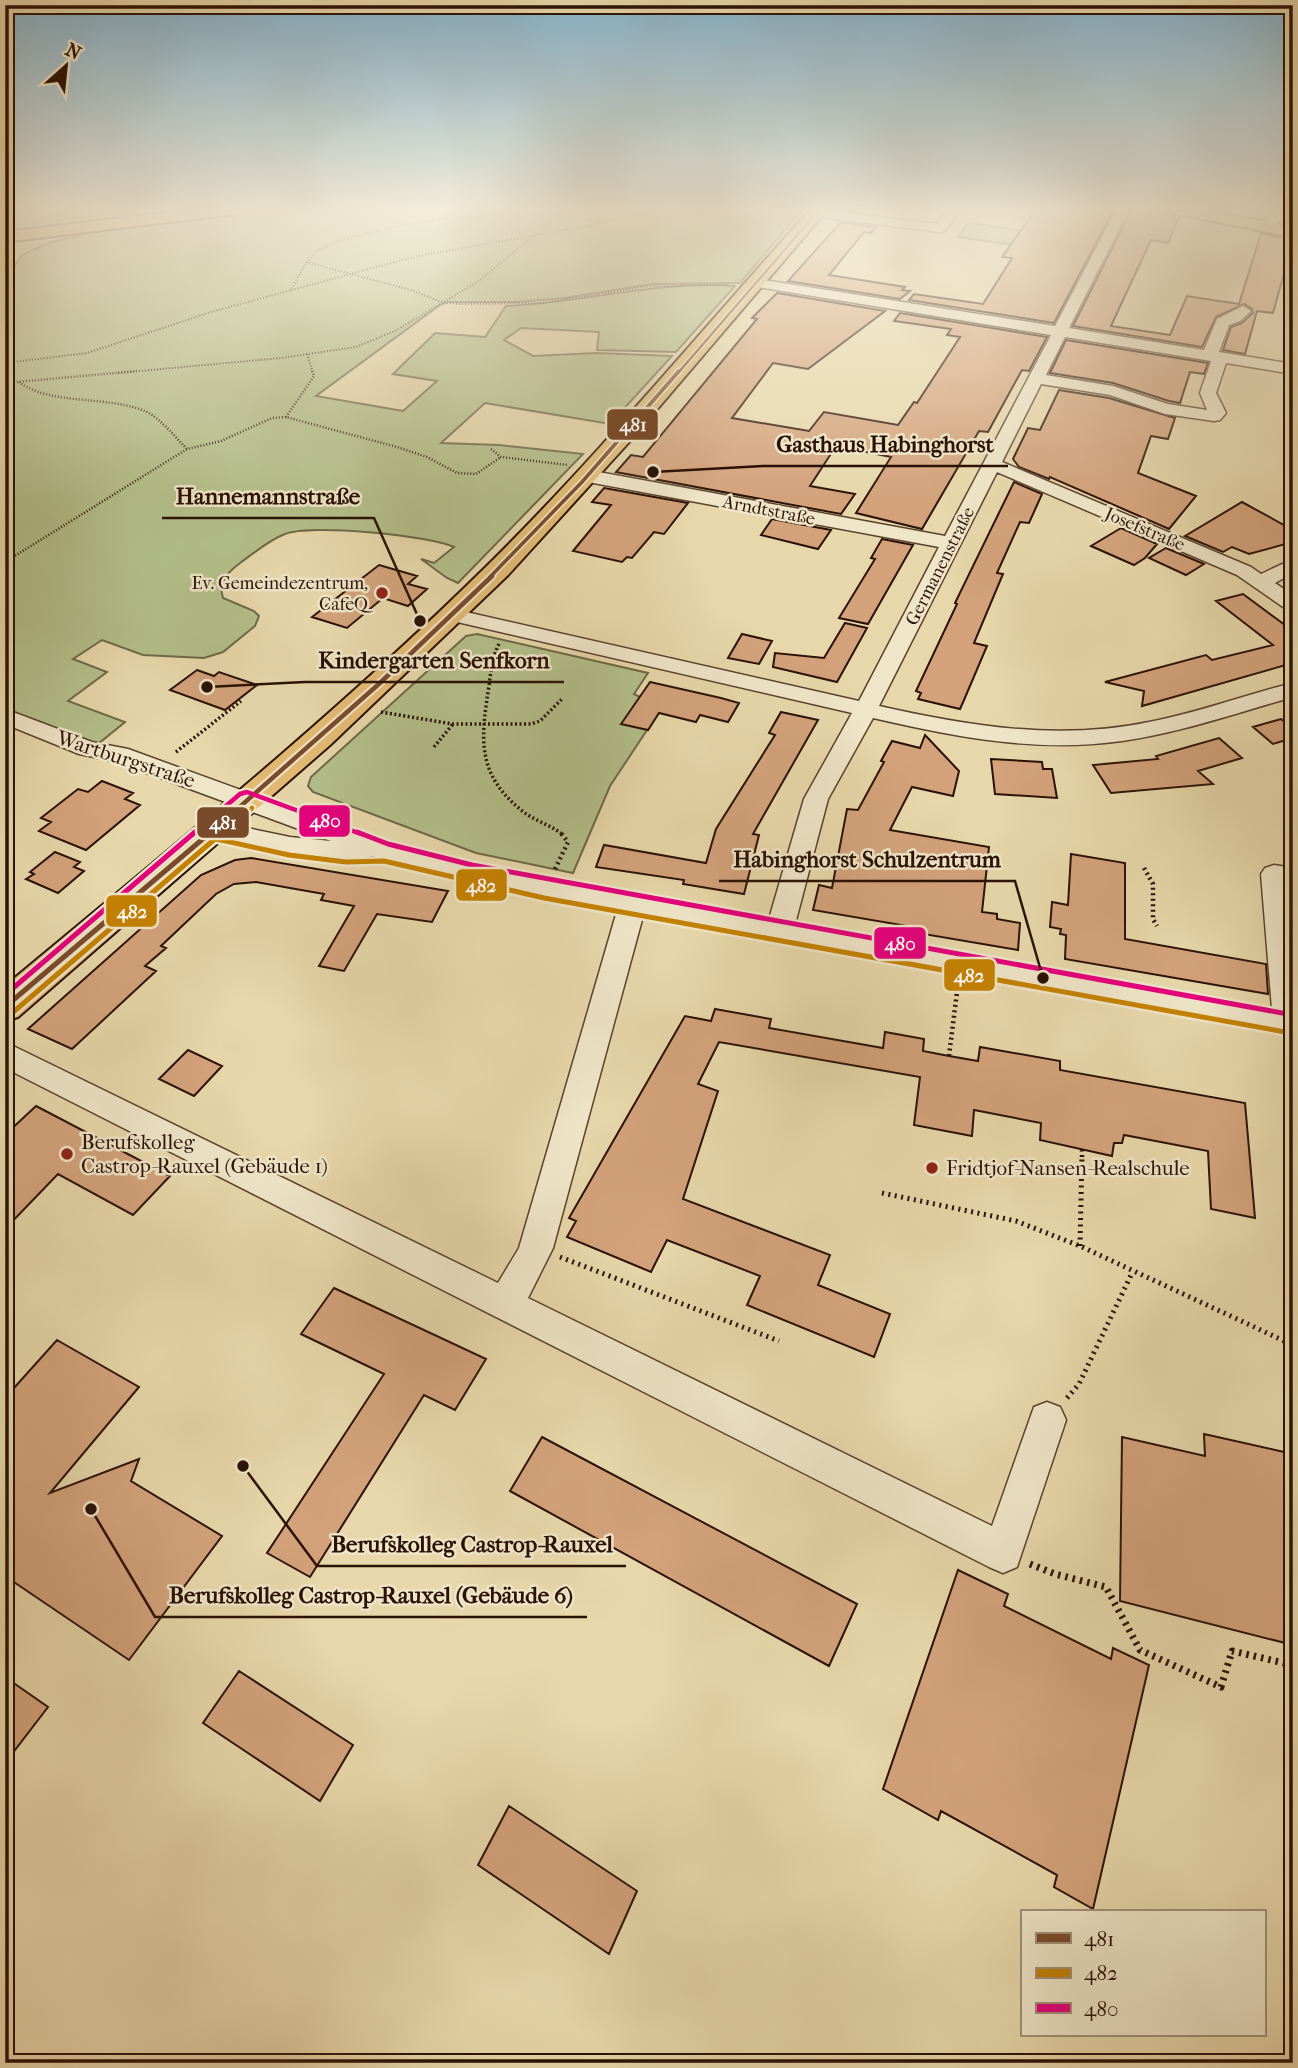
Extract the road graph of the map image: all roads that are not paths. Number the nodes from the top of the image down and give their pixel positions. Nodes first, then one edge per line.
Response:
1 (738, 306) edge
2 (884, 306) edge
3 (1073, 306) edge
4 (1243, 312) dead end
5 (1059, 332) junction
6 (1215, 356) junction
7 (1293, 369) edge
8 (1035, 379) junction
9 (991, 465) junction
10 (590, 473) junction
11 (951, 543) junction
12 (1293, 565) edge
13 (1261, 582) junction
14 (1293, 605) edge
15 (453, 615) junction
16 (1293, 690) edge
17 (866, 709) junction
18 (5, 716) edge
19 (246, 801) junction
20 (214, 829) junction
21 (385, 852) junction
22 (1293, 877) edge
23 (633, 904) junction
24 (779, 931) junction
25 (5, 1007) edge
26 (1290, 1023) edge
27 (5, 1054) edge
28 (504, 1303) junction
29 (1047, 1420) road end

1 - 10 main road
2 - 5 street
3 - 5 street, Germanenstraße
4 - 6 street
5 - 6 street
5 - 8 street, Germanenstraße
6 - 7 street
6 - 8 street
8 - 9 street, Germanenstraße
9 - 11 street, Germanenstraße
9 - 13 street, Josefstraße
10 - 11 street, Arndtstraße
10 - 15 main road
11 - 17 street, Germanenstraße
12 - 13 street
13 - 14 street, Josefstraße
15 - 17 street
15 - 19 main road
16 - 17 street
17 - 24 street, Germanenstraße
18 - 19 street, Wartburgstraße
19 - 20 main road
19 - 21 street, Wartburgstraße
20 - 21 street
20 - 25 main road
21 - 23 street
22 - 26 street
23 - 24 street
23 - 28 street
24 - 26 street
27 - 28 street
28 - 29 street

